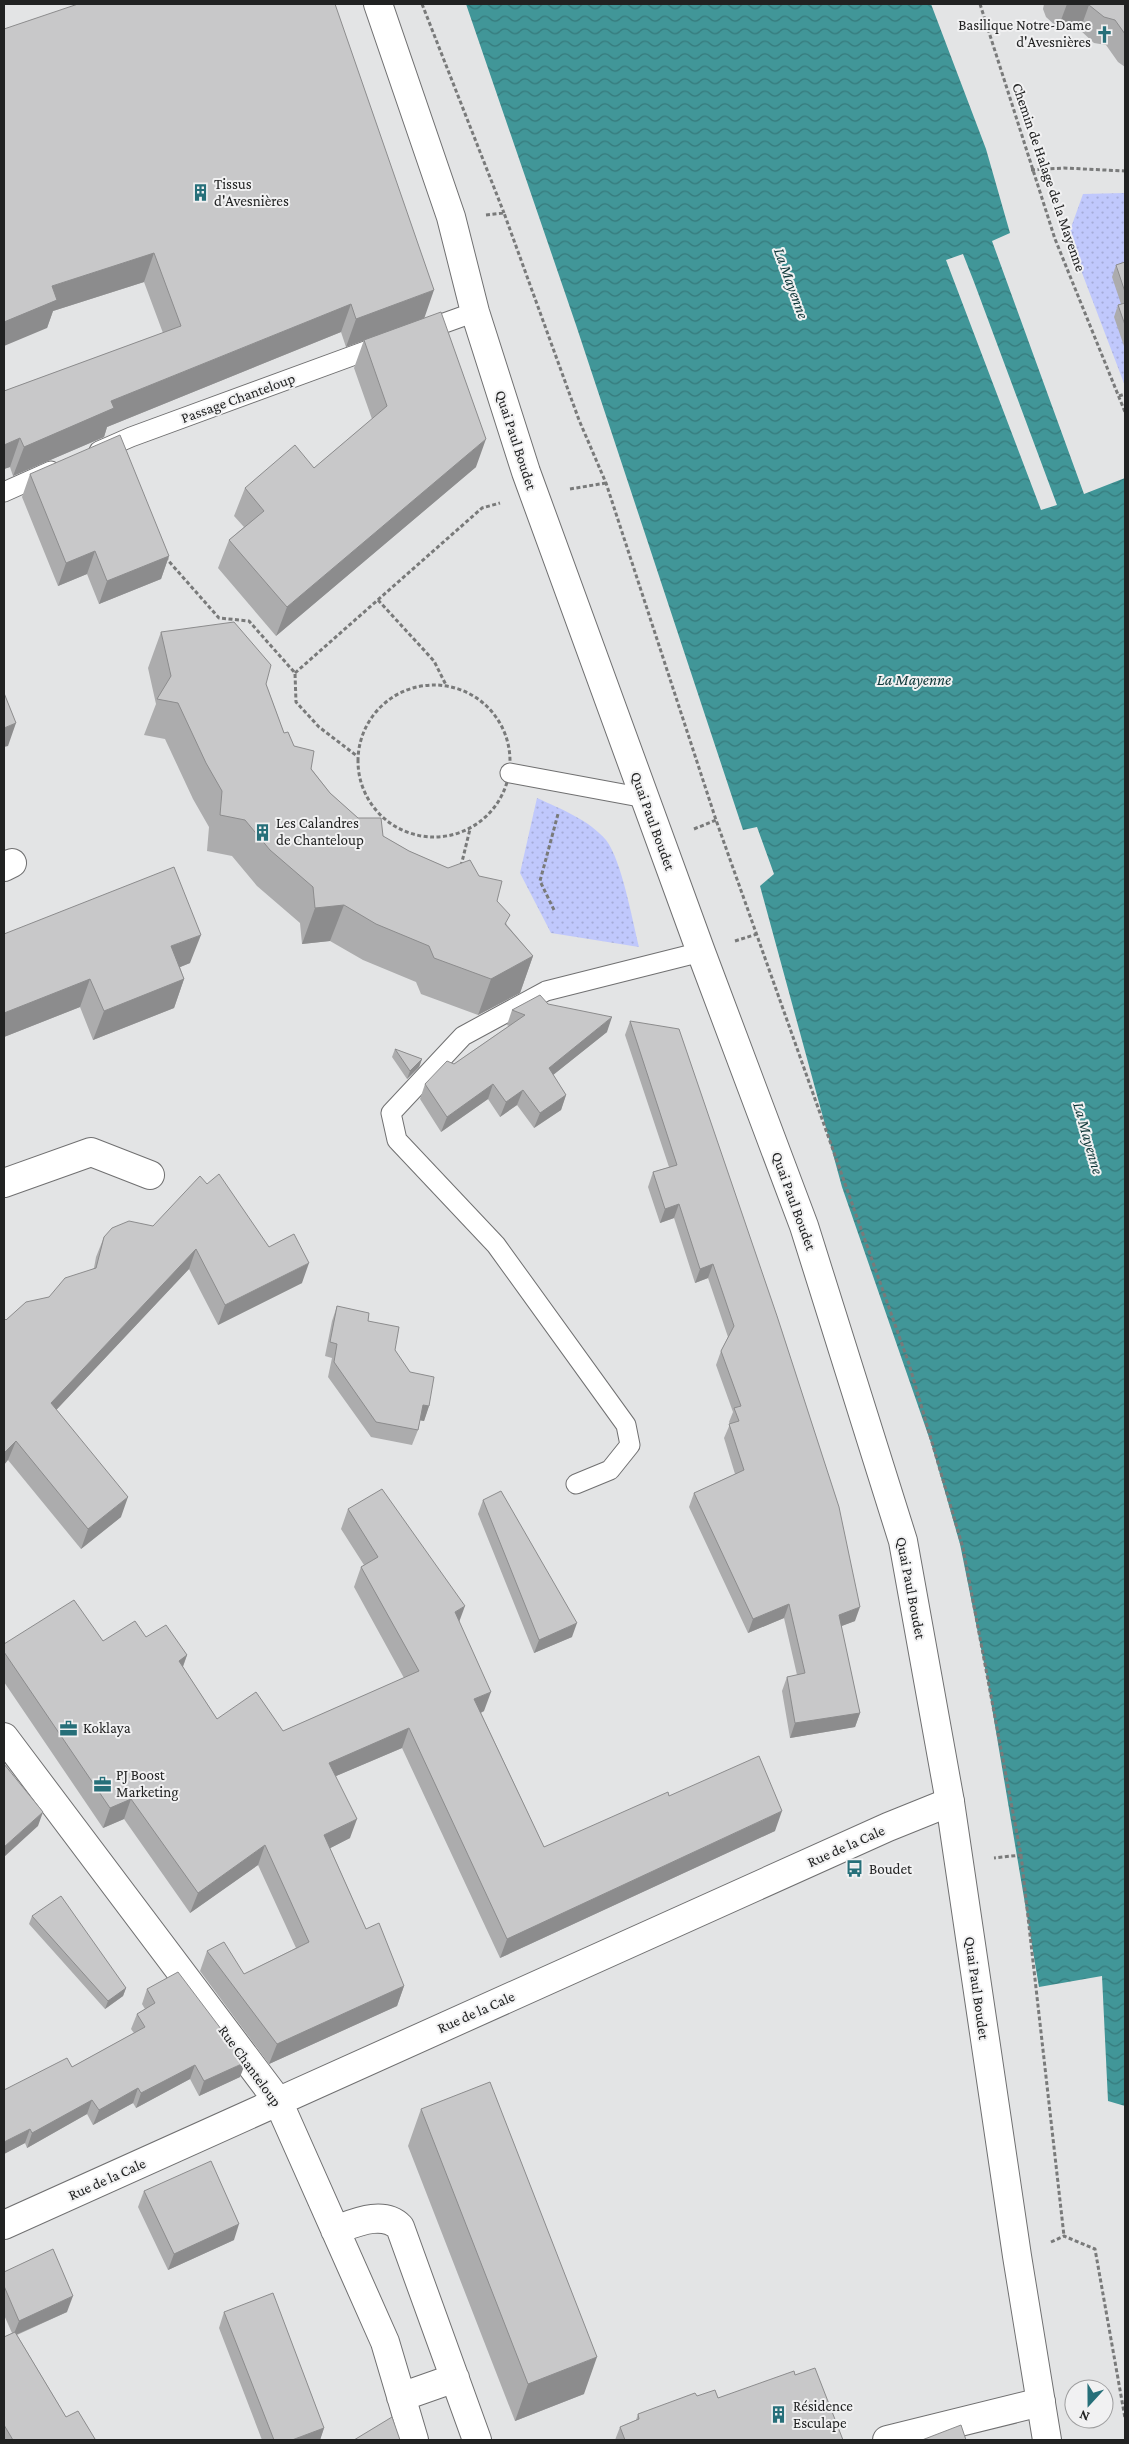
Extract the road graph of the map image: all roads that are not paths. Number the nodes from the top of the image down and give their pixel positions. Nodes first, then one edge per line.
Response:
1 (378, 4) edge
2 (475, 312) junction
3 (86, 456) edge
4 (68, 464) edge
5 (4, 492) edge
6 (510, 773) road end
7 (644, 798) junction
8 (701, 952) junction
9 (150, 1175) dead end
10 (4, 1182) edge
11 (576, 1484) dead end
12 (4, 1737) edge
13 (950, 1802) junction
14 (278, 2101) junction
15 (4, 2225) edge
16 (335, 2230) junction
17 (455, 2378) junction
18 (401, 2397) junction
19 (1041, 2402) junction
20 (414, 2440) edge
21 (477, 2440) edge
22 (887, 2440) edge
23 (1047, 2440) edge

1 - 2 street, Quai Paul Boudet
2 - 3 lane, Passage Chanteloup
2 - 7 street, Quai Paul Boudet
4 - 5 lane
6 - 7 lane
7 - 8 street, Quai Paul Boudet
8 - 11 lane
8 - 13 street, Quai Paul Boudet
9 - 10 street
12 - 14 street, Rue Chanteloup
13 - 14 street, Rue de la Cale
13 - 19 street, Quai Paul Boudet
14 - 15 street, Rue de la Cale
14 - 16 street, Rue Chanteloup
16 - 17 street
16 - 18 street, Rue Chanteloup
17 - 18 street
17 - 21 street
18 - 20 street, Rue Chanteloup
19 - 22 street
19 - 23 street, Quai Paul Boudet

